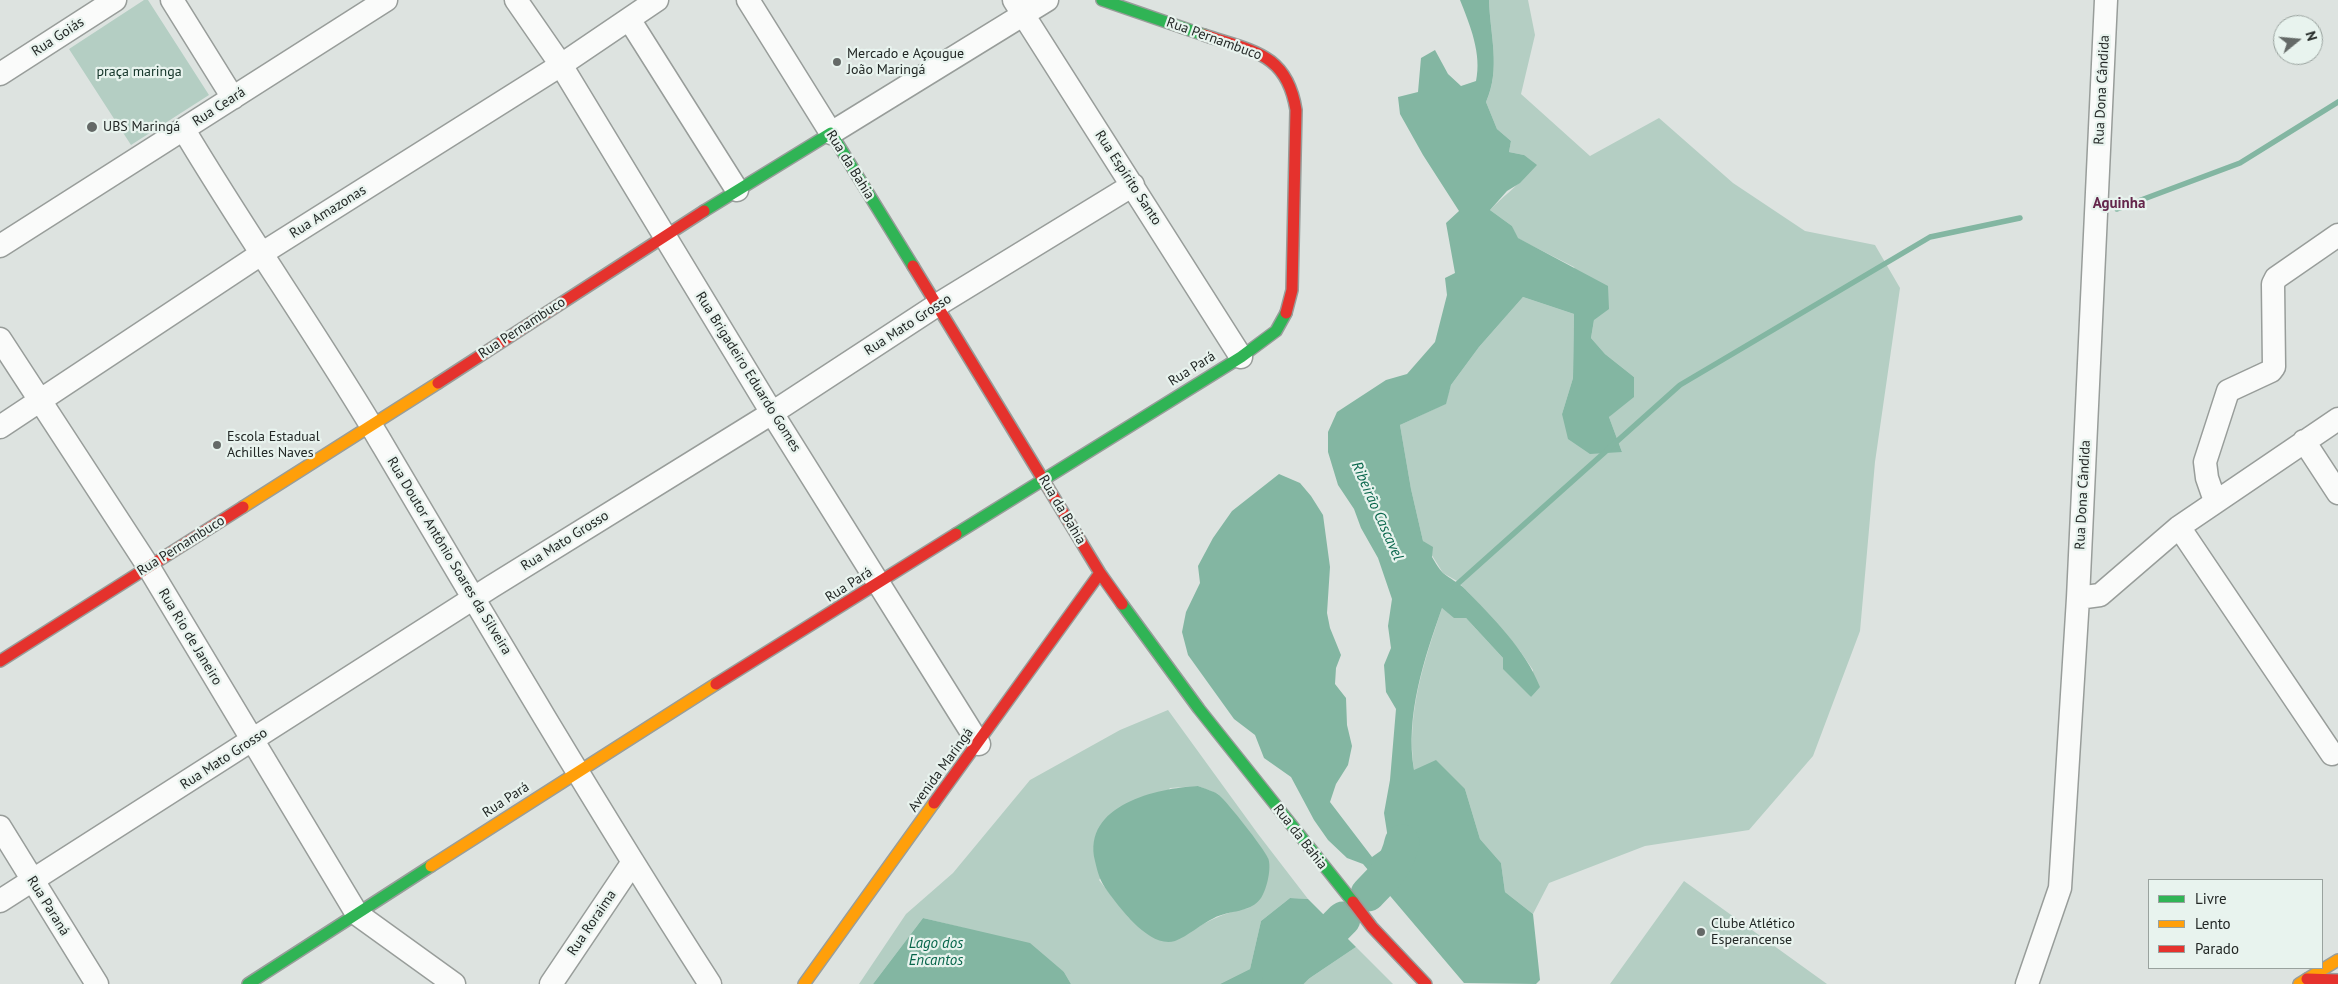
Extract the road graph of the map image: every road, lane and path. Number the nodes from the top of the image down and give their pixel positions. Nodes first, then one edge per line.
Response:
1 (172, 0) edge
2 (386, 0) edge
3 (516, 0) edge
4 (657, 0) edge
5 (748, 0) edge
6 (1047, 0) edge
7 (1102, 0) edge
8 (2106, 0) edge
9 (101, 4) edge
10 (1018, 7) edge
11 (630, 19) junction
12 (561, 65) junction
13 (0, 74) edge
14 (233, 98) junction
15 (1296, 110) joint
16 (184, 130) junction
17 (831, 133) junction
18 (1133, 185) junction
19 (737, 190) junction
20 (664, 235) junction
21 (2338, 235) edge
22 (0, 246) edge
23 (261, 254) junction
24 (937, 305) junction
25 (0, 339) edge
26 (1241, 357) junction
27 (40, 402) junction
28 (772, 413) junction
29 (2338, 419) edge
30 (370, 426) junction
31 (0, 427) edge
32 (2304, 441) junction
33 (1043, 479) junction
34 (2338, 493) edge
35 (2215, 501) junction
36 (2179, 528) junction
37 (148, 566) junction
38 (1100, 574) junction
39 (880, 584) junction
40 (474, 597) junction
41 (2078, 598) junction
42 (0, 661) edge
43 (252, 740) junction
44 (979, 744) junction
45 (2332, 754) dead end
46 (578, 771) junction
47 (0, 827) edge
48 (633, 862) junction
49 (32, 881) junction
50 (0, 901) edge
51 (357, 914) junction
52 (2338, 960) edge
53 (2338, 980) edge
54 (2303, 981) edge
55 (96, 984) edge
56 (248, 984) edge
57 (454, 984) edge
58 (551, 984) edge
59 (710, 984) edge
60 (804, 984) edge
61 (1426, 984) edge
62 (2027, 984) edge

1 - 14 street
2 - 14 street, Rua Ceará
3 - 12 street, Rua Brigadeiro Eduardo Gomes
4 - 11 street, Rua Amazonas
5 - 17 street, Rua da Bahia
6 - 10 street, Rua Pernambuco
7 - 15 street, Rua Pernambuco
8 - 41 street, Rua Dona Cândida
9 - 13 street, Rua Goiás
10 - 17 street, Rua Pernambuco
10 - 18 street, Rua Espírito Santo
11 - 12 street, Rua Amazonas
11 - 19 street
12 - 20 street, Rua Brigadeiro Eduardo Gomes
12 - 23 street, Rua Amazonas
14 - 16 street, Rua Ceará
15 - 26 street, Rua Pará
16 - 22 street, Rua Ceará
16 - 23 street, Rua Doutor Antônio Soares da Silveira
17 - 19 street, Rua Pernambuco
17 - 24 street, Rua da Bahia
18 - 24 street, Rua Mato Grosso
18 - 26 street, Rua Espírito Santo
19 - 20 street, Rua Pernambuco
20 - 28 street, Rua Brigadeiro Eduardo Gomes
20 - 30 street, Rua Pernambuco
21 - 35 street
23 - 27 street, Rua Amazonas
23 - 30 street, Rua Doutor Antônio Soares da Silveira
24 - 28 street, Rua Mato Grosso
24 - 33 street, Rua da Bahia
25 - 27 street, Rua Rio de Janeiro
26 - 33 street, Rua Pará
27 - 31 street, Rua Amazonas
27 - 37 street, Rua Rio de Janeiro
28 - 39 street, Rua Brigadeiro Eduardo Gomes
28 - 40 street, Rua Mato Grosso
29 - 32 street
30 - 37 street, Rua Pernambuco
30 - 40 street, Rua Doutor Antônio Soares da Silveira
32 - 34 street
32 - 35 street
33 - 38 street, Rua da Bahia
33 - 39 street, Rua Pará
35 - 36 street
36 - 41 street
36 - 45 street
37 - 42 street, Rua Pernambuco
37 - 43 street, Rua Rio de Janeiro
38 - 44 street, Avenida Maringá
38 - 61 street, Rua da Bahia
39 - 44 street, Rua Brigadeiro Eduardo Gomes
39 - 46 street, Rua Pará
40 - 43 street, Rua Mato Grosso
40 - 46 street, Rua Doutor Antônio Soares da Silveira
41 - 62 street, Rua Dona Cândida
43 - 49 street, Rua Mato Grosso
43 - 51 street, Rua Rio de Janeiro
44 - 60 street, Avenida Maringá
46 - 48 street, Rua Doutor Antônio Soares da Silveira
46 - 51 street, Rua Pará
47 - 49 street, Rua Paraná
48 - 58 street, Rua Roraima
48 - 59 street, Rua Doutor Antônio Soares da Silveira
49 - 50 street, Rua Mato Grosso
49 - 55 street, Rua Paraná
51 - 56 street, Rua Pará
51 - 57 street
52 - 54 street
53 - 54 street

